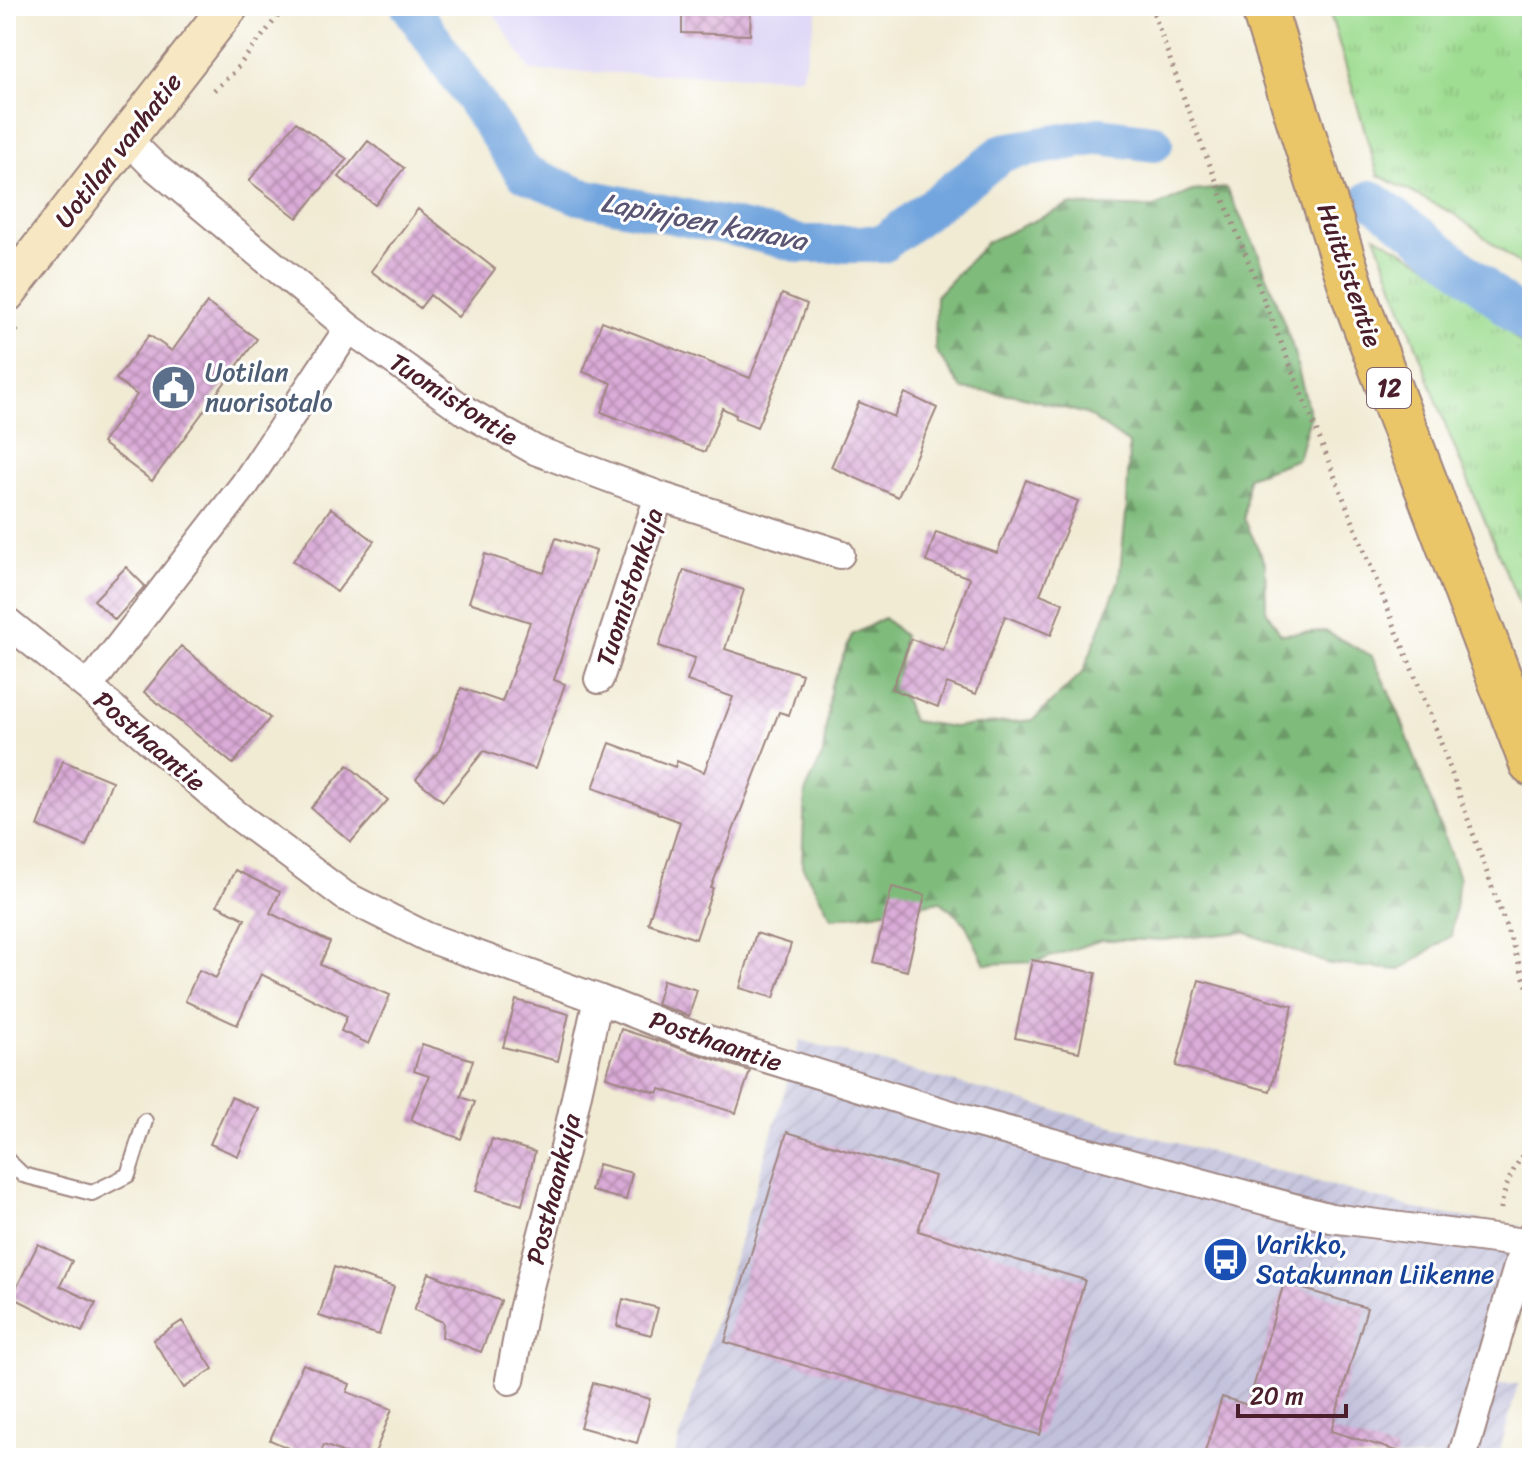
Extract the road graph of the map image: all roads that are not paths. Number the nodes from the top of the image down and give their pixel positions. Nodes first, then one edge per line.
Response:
1 (229, 6) edge
2 (1263, 6) edge
3 (127, 139) junction
4 (6, 293) edge
5 (349, 328) junction
6 (659, 496) junction
7 (840, 554) dead end
8 (6, 621) edge
9 (599, 679) dead end
10 (88, 687) junction
11 (1532, 764) edge
12 (598, 999) junction
13 (145, 1121) dead end
14 (6, 1159) edge
15 (1528, 1239) edge
16 (510, 1380) dead end
17 (1462, 1458) edge

1 - 3 main road, Uotilan vanhatie
2 - 11 highway, Huittistentie / 12
3 - 4 main road, Uotilan vanhatie
3 - 5 street, Tuomistontie
5 - 6 street, Tuomistontie
5 - 10 street
6 - 7 street, Tuomistontie
6 - 9 street, Tuomistonkuja
8 - 10 street, Posthaantie
10 - 12 street, Posthaantie
12 - 15 street, Posthaantie
12 - 16 street, Posthaankuja
13 - 14 lane
15 - 17 street

